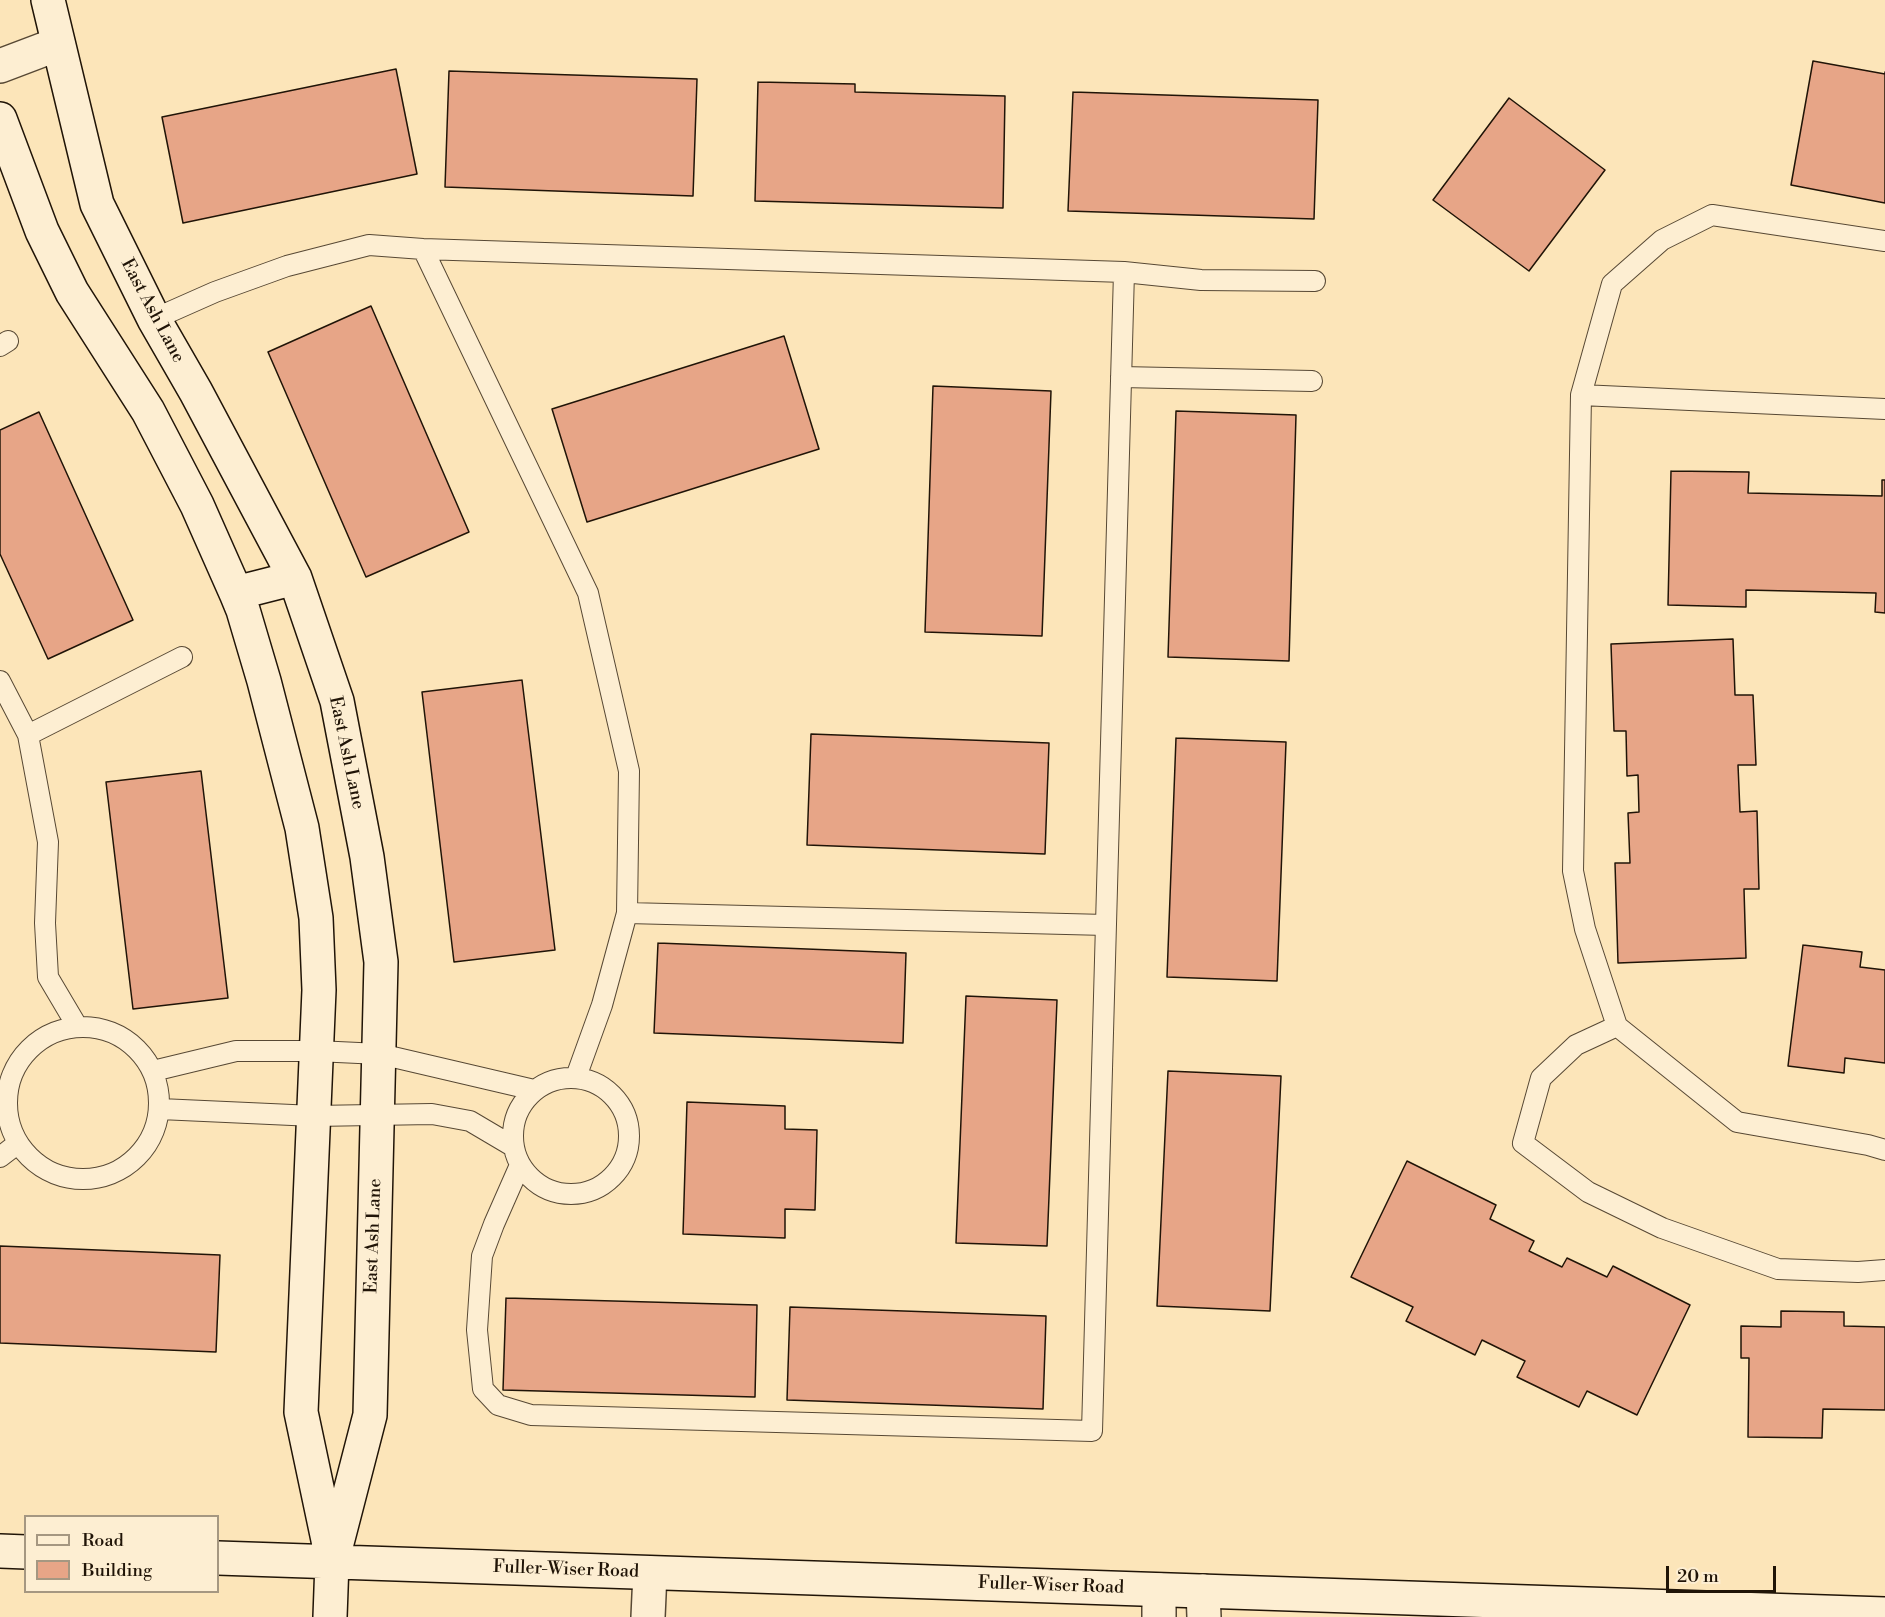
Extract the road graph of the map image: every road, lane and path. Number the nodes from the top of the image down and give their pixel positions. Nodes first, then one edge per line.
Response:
1 (48, 0) edge
2 (58, 44) junction
3 (0, 66) edge
4 (0, 120) edge
5 (1885, 241) edge
6 (423, 249) junction
7 (1124, 272) junction
8 (1315, 281) dead end
9 (154, 319) junction
10 (1121, 377) junction
11 (1312, 381) dead end
12 (1581, 395) junction
13 (1885, 409) edge
14 (296, 578) junction
15 (236, 593) junction
16 (182, 657) dead end
17 (0, 681) edge
18 (28, 735) junction
19 (627, 913) junction
20 (1106, 925) junction
21 (77, 1026) junction
22 (1617, 1026) junction
23 (316, 1051) junction
24 (380, 1054) junction
25 (153, 1071) junction
26 (576, 1077) junction
27 (534, 1090) junction
28 (160, 1109) junction
29 (314, 1116) junction
30 (378, 1116) junction
31 (17, 1144) junction
32 (1885, 1150) edge
33 (517, 1156) junction
34 (0, 1157) edge
35 (1885, 1270) edge
36 (0, 1551) edge
37 (24, 1552) edge
38 (219, 1558) edge
39 (333, 1562) junction
40 (650, 1572) junction
41 (1159, 1603) edge
42 (1203, 1604) edge
43 (1885, 1614) edge
44 (330, 1617) edge
45 (648, 1617) edge

1 - 2 street, East Ash Lane
2 - 3 street
2 - 9 street, East Ash Lane
4 - 15 street, East Ash Lane
5 - 12 lane
6 - 7 lane
6 - 9 lane
6 - 19 lane
7 - 8 lane
7 - 10 lane
9 - 14 street, East Ash Lane
10 - 11 lane
10 - 20 lane
12 - 13 lane
12 - 22 lane
14 - 15 street
14 - 24 street, East Ash Lane
15 - 23 street, East Ash Lane
16 - 18 lane
17 - 18 lane
18 - 21 lane
19 - 20 lane
19 - 26 lane
20 - 33 lane
21 - 25 lane
21 - 31 lane
22 - 32 lane
22 - 35 lane
23 - 24 lane
23 - 25 lane
23 - 29 street, East Ash Lane
24 - 27 lane
24 - 30 street, East Ash Lane
25 - 28 lane
26 - 27 lane
26 - 33 lane
27 - 33 lane
28 - 29 lane
28 - 31 lane
29 - 30 lane
29 - 39 street, East Ash Lane
30 - 33 lane
30 - 39 street, East Ash Lane
31 - 34 lane
36 - 37 street
38 - 39 street, Fuller-Wiser Road
39 - 40 street, Fuller-Wiser Road
39 - 44 street, East Ash Lane
40 - 41 street, Fuller-Wiser Road
40 - 45 street
41 - 42 street, Fuller-Wiser Road
42 - 43 street, Fuller-Wiser Road

